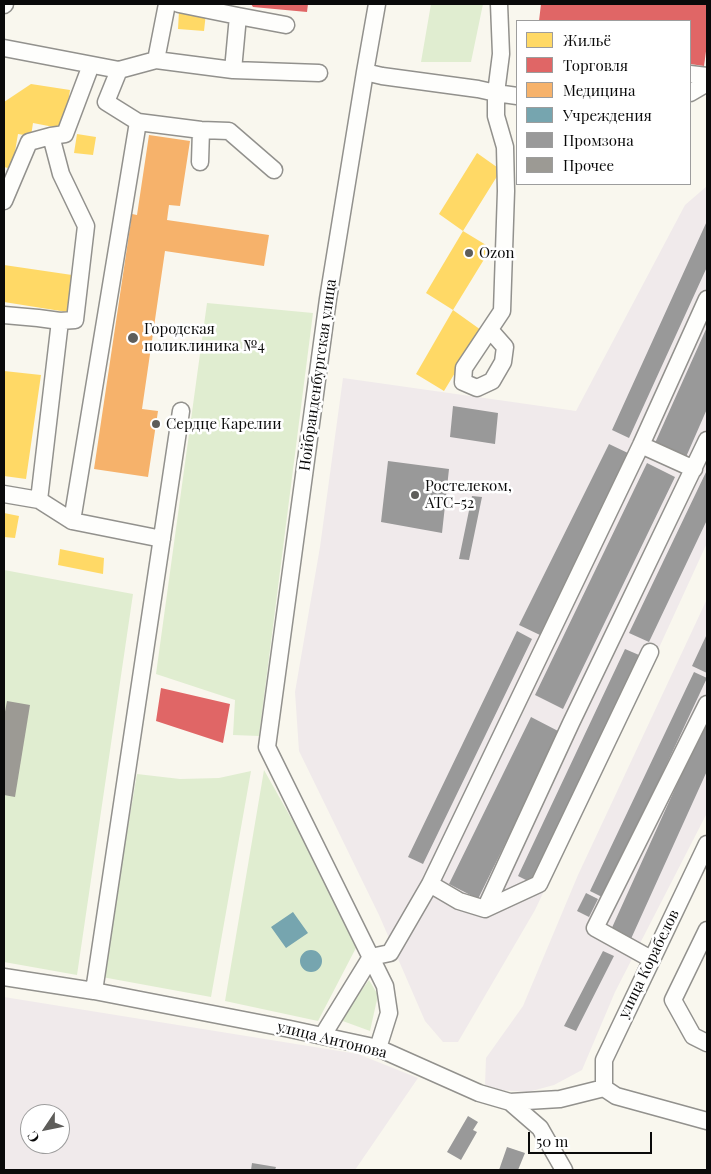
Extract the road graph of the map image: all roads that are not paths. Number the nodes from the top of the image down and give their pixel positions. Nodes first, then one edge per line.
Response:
1 (167, 4) edge
2 (179, 4) edge
3 (377, 4) edge
4 (499, 4) edge
5 (238, 16) junction
6 (286, 25) dead end
7 (4, 48) edge
8 (156, 60) junction
9 (91, 65) junction
10 (119, 70) junction
11 (233, 70) junction
12 (365, 72) junction
13 (319, 73) dead end
14 (691, 74) edge
15 (707, 76) edge
16 (707, 80) edge
17 (691, 92) edge
18 (496, 93) junction
19 (516, 96) edge
20 (138, 122) junction
21 (201, 130) junction
22 (51, 136) junction
23 (200, 162) dead end
24 (274, 170) dead end
25 (4, 201) edge
26 (707, 299) edge
27 (4, 315) edge
28 (60, 321) junction
29 (490, 330) dead end
30 (181, 411) dead end
31 (707, 440) edge
32 (641, 445) junction
33 (694, 469) junction
34 (4, 494) edge
35 (39, 500) junction
36 (72, 521) junction
37 (162, 540) junction
38 (650, 652) dead end
39 (707, 704) edge
40 (707, 844) edge
41 (430, 884) junction
42 (485, 909) junction
43 (707, 930) edge
44 (371, 957) junction
45 (651, 959) junction
46 (4, 976) edge
47 (94, 991) junction
48 (323, 1036) junction
49 (707, 1043) edge
50 (378, 1048) junction
51 (604, 1088) junction
52 (510, 1102) junction
53 (707, 1121) edge
54 (564, 1170) edge

1 - 8 street
2 - 5 street
3 - 12 street, Нойбранденбургская улица
4 - 18 street
5 - 6 street
5 - 11 street
7 - 9 street
8 - 10 street
8 - 11 street
9 - 10 street
9 - 22 street
10 - 20 street
11 - 13 street
12 - 18 street
12 - 44 street, Нойбранденбургская улица
14 - 15 street
16 - 17 street
18 - 19 street
18 - 29 street
20 - 21 street
20 - 36 street
21 - 23 street
21 - 24 street
22 - 25 street
22 - 28 street
26 - 32 street
27 - 28 street
28 - 35 street
30 - 37 street
31 - 33 street
32 - 33 street
32 - 41 street
33 - 42 street
34 - 35 street
35 - 36 street
36 - 37 street
37 - 47 street
38 - 42 street
39 - 45 street
40 - 45 street, улица Корабелов
41 - 42 street
41 - 44 street
43 - 49 street
44 - 48 street
44 - 50 street
45 - 51 street, улица Корабелов
46 - 47 street, улица Антонова
47 - 48 street, улица Антонова
48 - 50 street, улица Антонова
50 - 52 street, улица Антонова
51 - 52 street, улица Антонова
51 - 53 street
52 - 54 street

